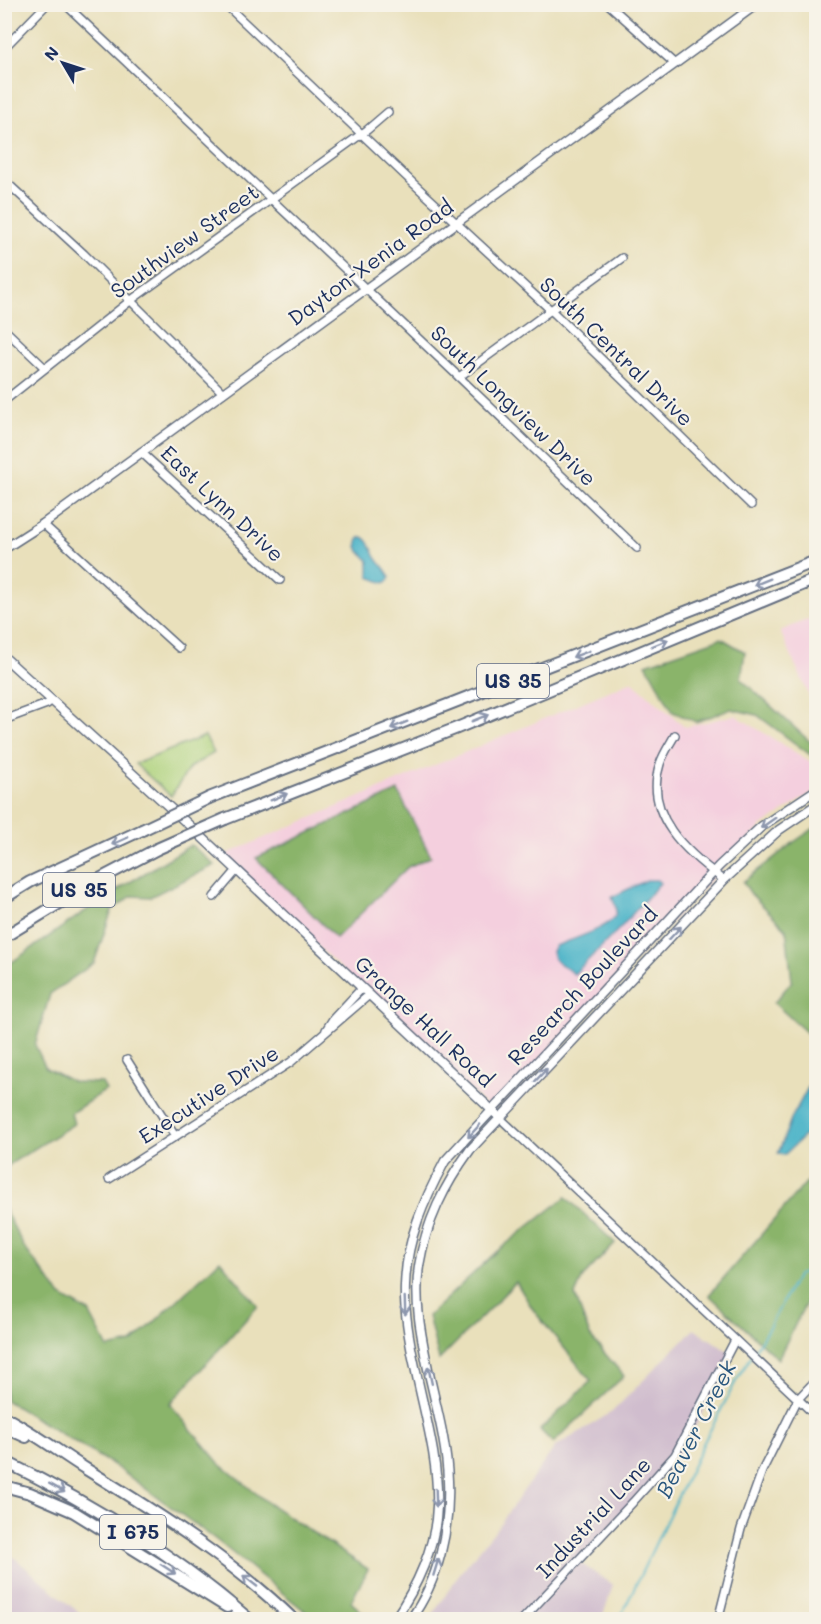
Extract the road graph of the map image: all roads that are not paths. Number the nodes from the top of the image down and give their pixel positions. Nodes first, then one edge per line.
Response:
1 (47, 4) edge
2 (65, 4) edge
3 (225, 4) edge
4 (608, 4) edge
5 (757, 4) edge
6 (4, 48) edge
7 (675, 64) junction
8 (388, 112) dead end
9 (361, 134) junction
10 (4, 180) edge
11 (271, 199) junction
12 (456, 223) junction
13 (622, 258) dead end
14 (365, 290) junction
15 (130, 301) junction
16 (550, 312) junction
17 (4, 329) edge
18 (45, 368) junction
19 (459, 377) junction
20 (223, 393) junction
21 (4, 401) edge
22 (141, 452) junction
23 (751, 505) dead end
24 (43, 524) junction
25 (636, 548) dead end
26 (4, 549) edge
27 (816, 561) edge
28 (816, 579) edge
29 (279, 580) dead end
30 (179, 648) dead end
31 (4, 657) edge
32 (51, 701) junction
33 (4, 720) edge
34 (675, 735) dead end
35 (816, 790) edge
36 (816, 805) edge
37 (97, 851) junction
38 (119, 868) junction
39 (237, 870) junction
40 (714, 872) junction
41 (724, 880) junction
42 (214, 897) dead end
43 (4, 898) edge
44 (4, 906) edge
45 (4, 937) edge
46 (4, 944) edge
47 (362, 988) junction
48 (369, 995) junction
49 (323, 1035) junction
50 (127, 1060) dead end
51 (492, 1111) junction
52 (500, 1118) junction
53 (176, 1136) junction
54 (109, 1179) dead end
55 (735, 1340) junction
56 (816, 1380) edge
57 (798, 1400) junction
58 (816, 1416) edge
59 (4, 1417) edge
60 (4, 1427) edge
61 (4, 1461) edge
62 (82, 1467) junction
63 (4, 1486) edge
64 (250, 1620) edge
65 (294, 1620) edge
66 (394, 1620) edge
67 (411, 1620) edge
68 (522, 1620) edge
69 (718, 1620) edge

1 - 6 street
2 - 11 street, South Longview Drive
3 - 9 street, South Central Drive
4 - 7 street
5 - 7 main road, Dayton-Xenia Road
7 - 12 main road, Dayton-Xenia Road
8 - 9 street, Southview Street
9 - 11 street, Southview Street
9 - 12 street, South Central Drive
10 - 15 street
11 - 14 street, South Longview Drive
11 - 15 street, Southview Street
12 - 14 main road, Dayton-Xenia Road
12 - 16 street, South Central Drive
13 - 16 street
14 - 19 street, South Longview Drive
14 - 20 main road, Dayton-Xenia Road
15 - 18 street, Southview Street
15 - 20 street
16 - 19 street
16 - 23 street, South Central Drive
17 - 18 street
18 - 21 street, Southview Street
19 - 25 street, South Longview Drive
20 - 22 main road, Dayton-Xenia Road
22 - 24 main road, Dayton-Xenia Road
22 - 29 street, East Lynn Drive
24 - 26 main road, Dayton-Xenia Road
24 - 30 street
27 -> 37 highway, US 35, bridge
38 -> 28 highway, US 35, bridge
31 - 32 main road, Grange Hall Road
32 - 33 street
32 - 39 main road, Grange Hall Road
34 - 40 street
35 -> 40 main road, Research Boulevard
36 - 41 main road, Research Boulevard
37 - 43 highway
37 - 44 highway, US 35
38 - 45 highway, US 35
38 - 46 highway
39 - 42 street
39 - 47 main road, Grange Hall Road
40 - 41 street
40 - 51 main road, Research Boulevard
52 -> 41 main road, Research Boulevard
47 - 48 main road, Grange Hall Road
47 - 49 street, Executive Drive
48 - 49 street, Executive Drive
48 - 51 main road, Grange Hall Road
49 - 53 street, Executive Drive
50 - 53 street
51 - 52 main road, Grange Hall Road
51 -> 66 main road, Research Boulevard
52 - 55 street, Grange Hall Road
67 -> 52 main road, Research Boulevard
53 - 54 street, Executive Drive
55 - 57 street, Grange Hall Road
55 - 68 street, Industrial Lane
56 - 57 street
57 - 58 street, Grange Hall Road
57 - 69 street
59 - 62 highway
60 - 62 highway, I 675
61 -> 64 highway, I 675
65 -> 62 highway, I 675
63 -> 64 highway

